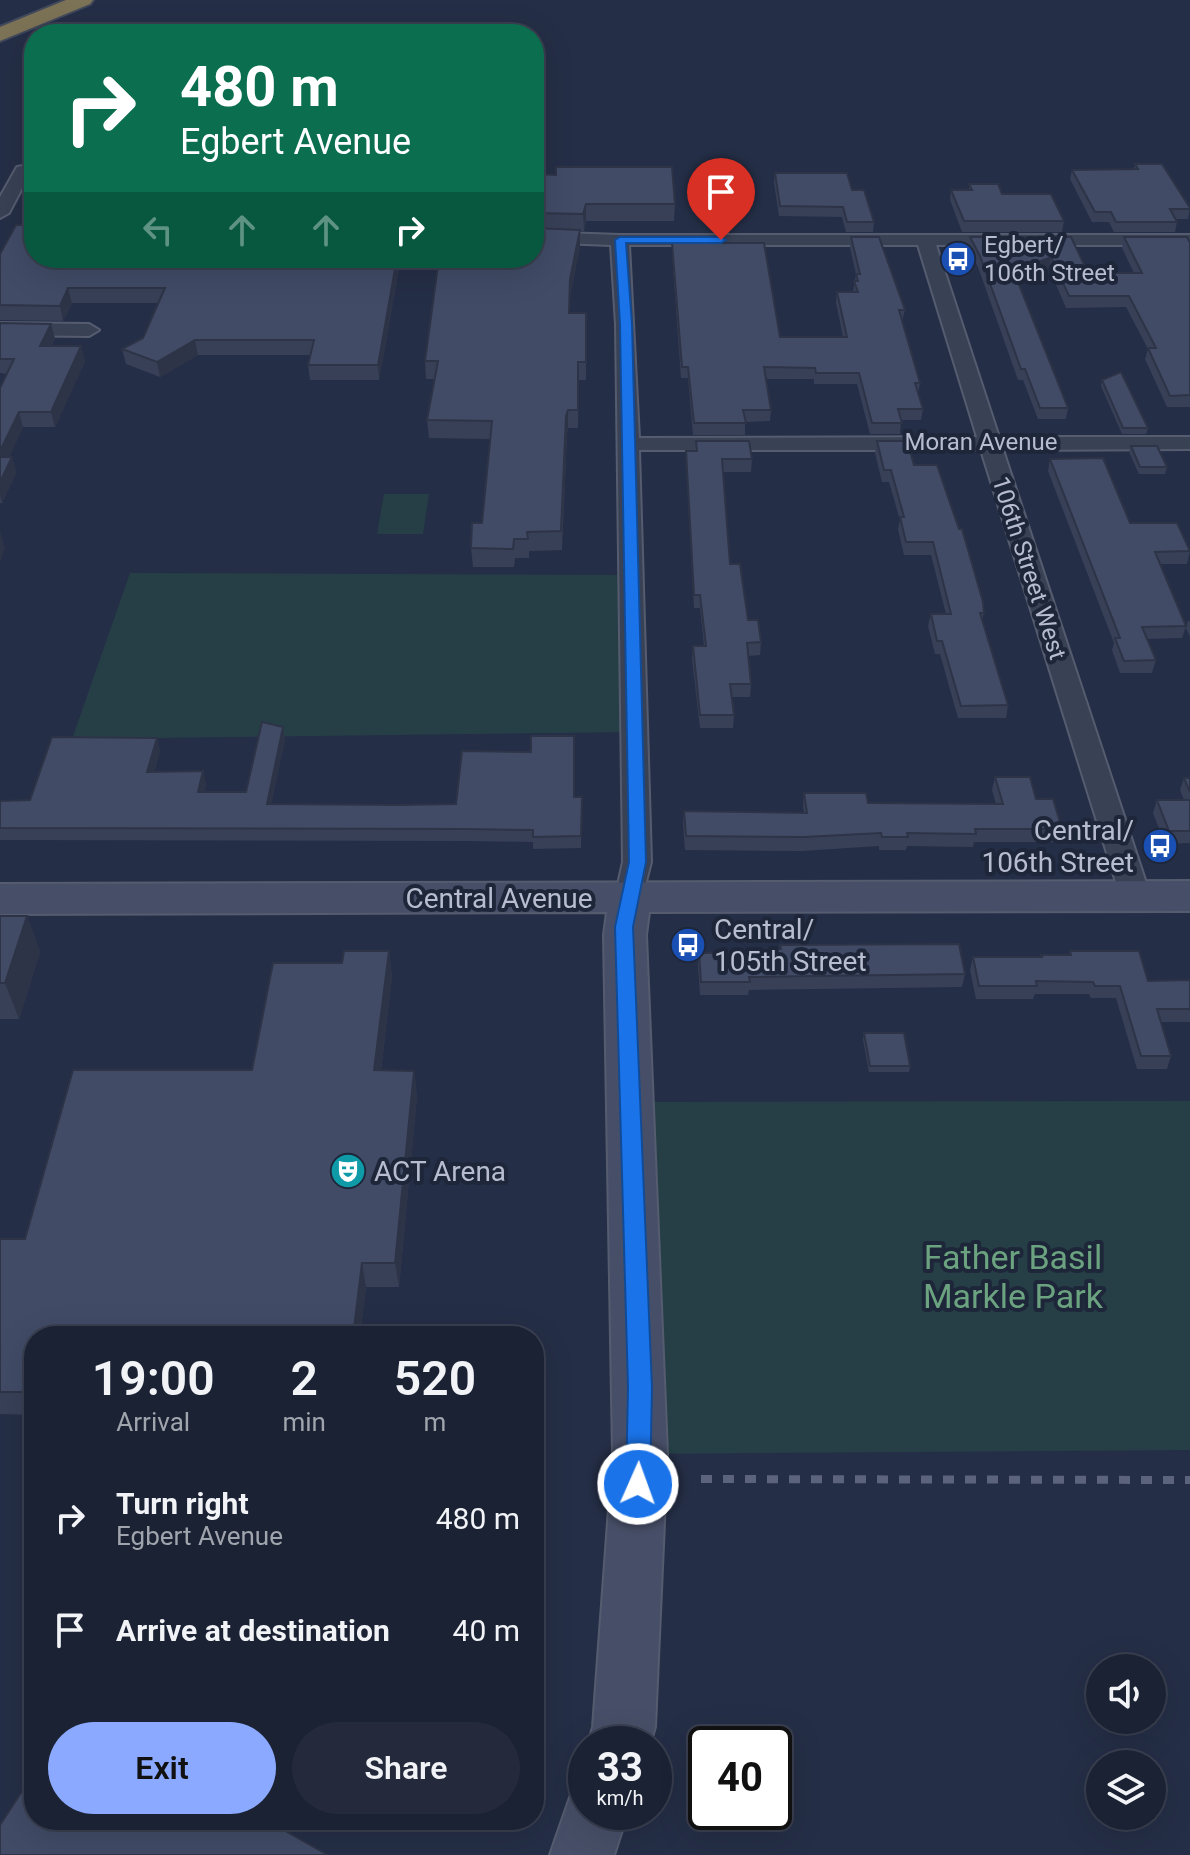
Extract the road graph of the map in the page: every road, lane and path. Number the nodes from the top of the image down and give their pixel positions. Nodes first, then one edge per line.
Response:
1 (83, 0) edge
2 (26, 24) edge
3 (24, 25) edge
4 (0, 35) edge
5 (23, 171) dead end
6 (0, 216) edge
7 (21, 218) dead end
8 (544, 237) edge
9 (620, 240) junction
10 (925, 240) junction
11 (1190, 240) edge
12 (0, 329) edge
13 (89, 330) dead end
14 (988, 442) junction
15 (1190, 443) edge
16 (628, 444) junction
17 (1135, 895) junction
18 (1190, 896) edge
19 (630, 898) junction
20 (0, 899) edge
21 (624, 1726) edge
22 (590, 1830) edge
23 (582, 1855) edge

1 - 2 highway
3 - 4 highway
5 - 6 street
6 - 7 street
8 - 9 street
9 - 10 street
9 - 16 street
10 - 11 street
10 - 14 street, 106th Street West
12 - 13 street
14 - 15 street, Moran Avenue
14 - 16 street, Moran Avenue
14 - 17 street, 106th Street West
16 - 19 street
17 - 18 main road, Central Avenue
17 - 19 main road, Central Avenue
19 - 20 main road, Central Avenue
19 - 21 main road
22 - 23 main road

